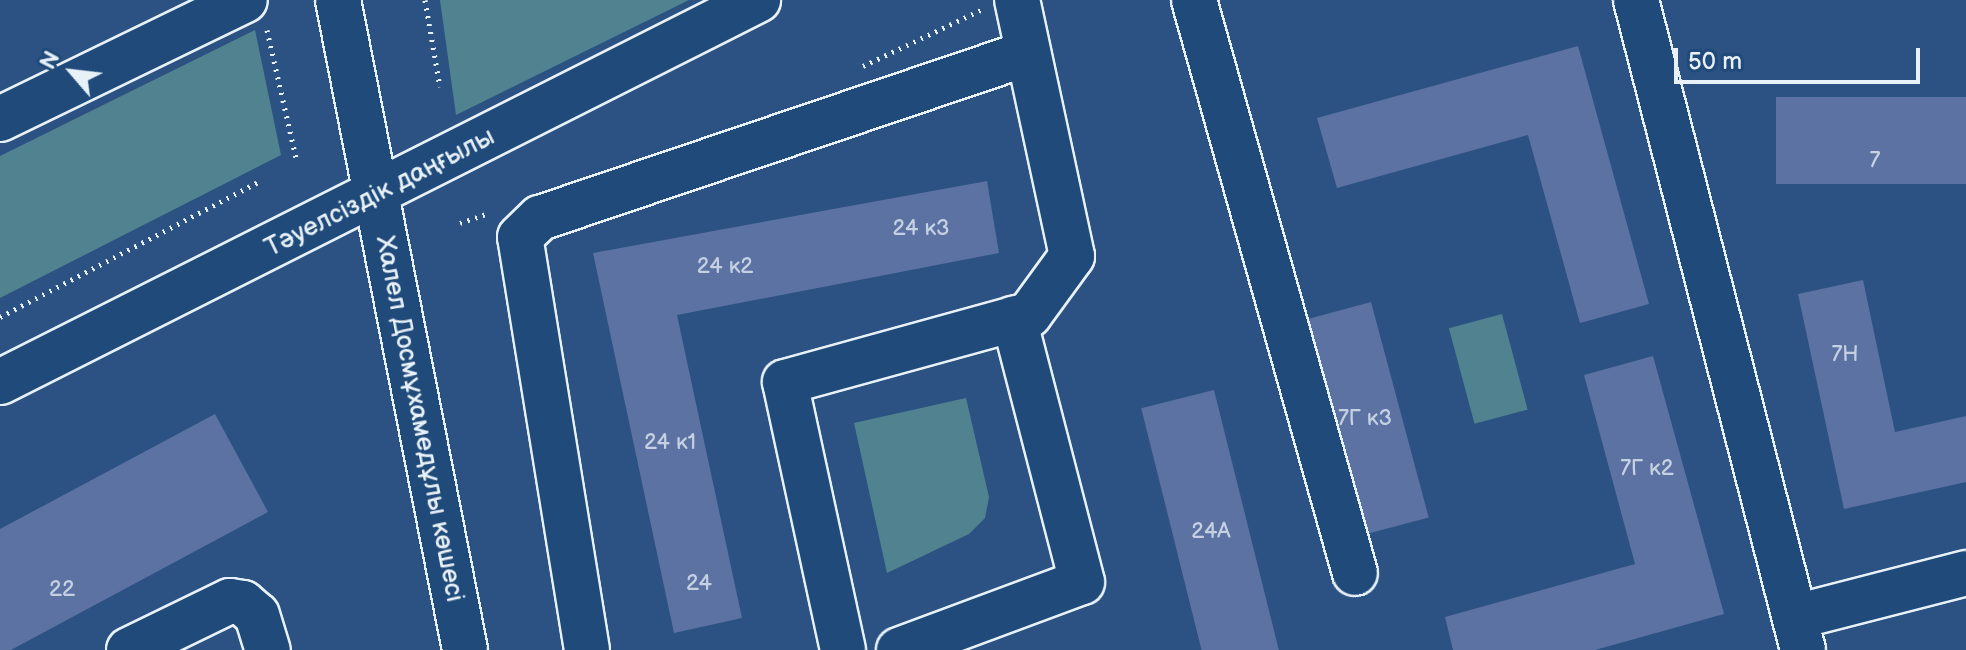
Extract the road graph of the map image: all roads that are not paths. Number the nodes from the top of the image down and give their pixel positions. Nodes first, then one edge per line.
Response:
1 (338, 0) edge
2 (758, 0) edge
3 (1017, 0) edge
4 (1194, 0) edge
5 (1636, 0) edge
6 (254, 7) edge
7 (1028, 53) junction
8 (0, 119) edge
9 (374, 197) junction
10 (1014, 319) junction
11 (0, 382) edge
12 (1355, 573) dead end
13 (1966, 573) edge
14 (1799, 634) edge
15 (129, 650) edge
16 (268, 650) edge
17 (465, 650) edge
18 (587, 650) edge
19 (843, 650) edge
20 (899, 650) edge

1 - 9 street, Халел Досмұхамедұлы көшесі
2 - 9 street, Тәуелсіздік даңғылы
3 - 7 street
4 - 12 street
5 - 14 street
6 - 8 street
7 - 10 street
7 - 18 street
9 - 11 street, Тәуелсіздік даңғылы
9 - 17 street, Халел Досмұхамедұлы көшесі
10 - 19 street
10 - 20 street
13 - 14 street
15 - 16 street

